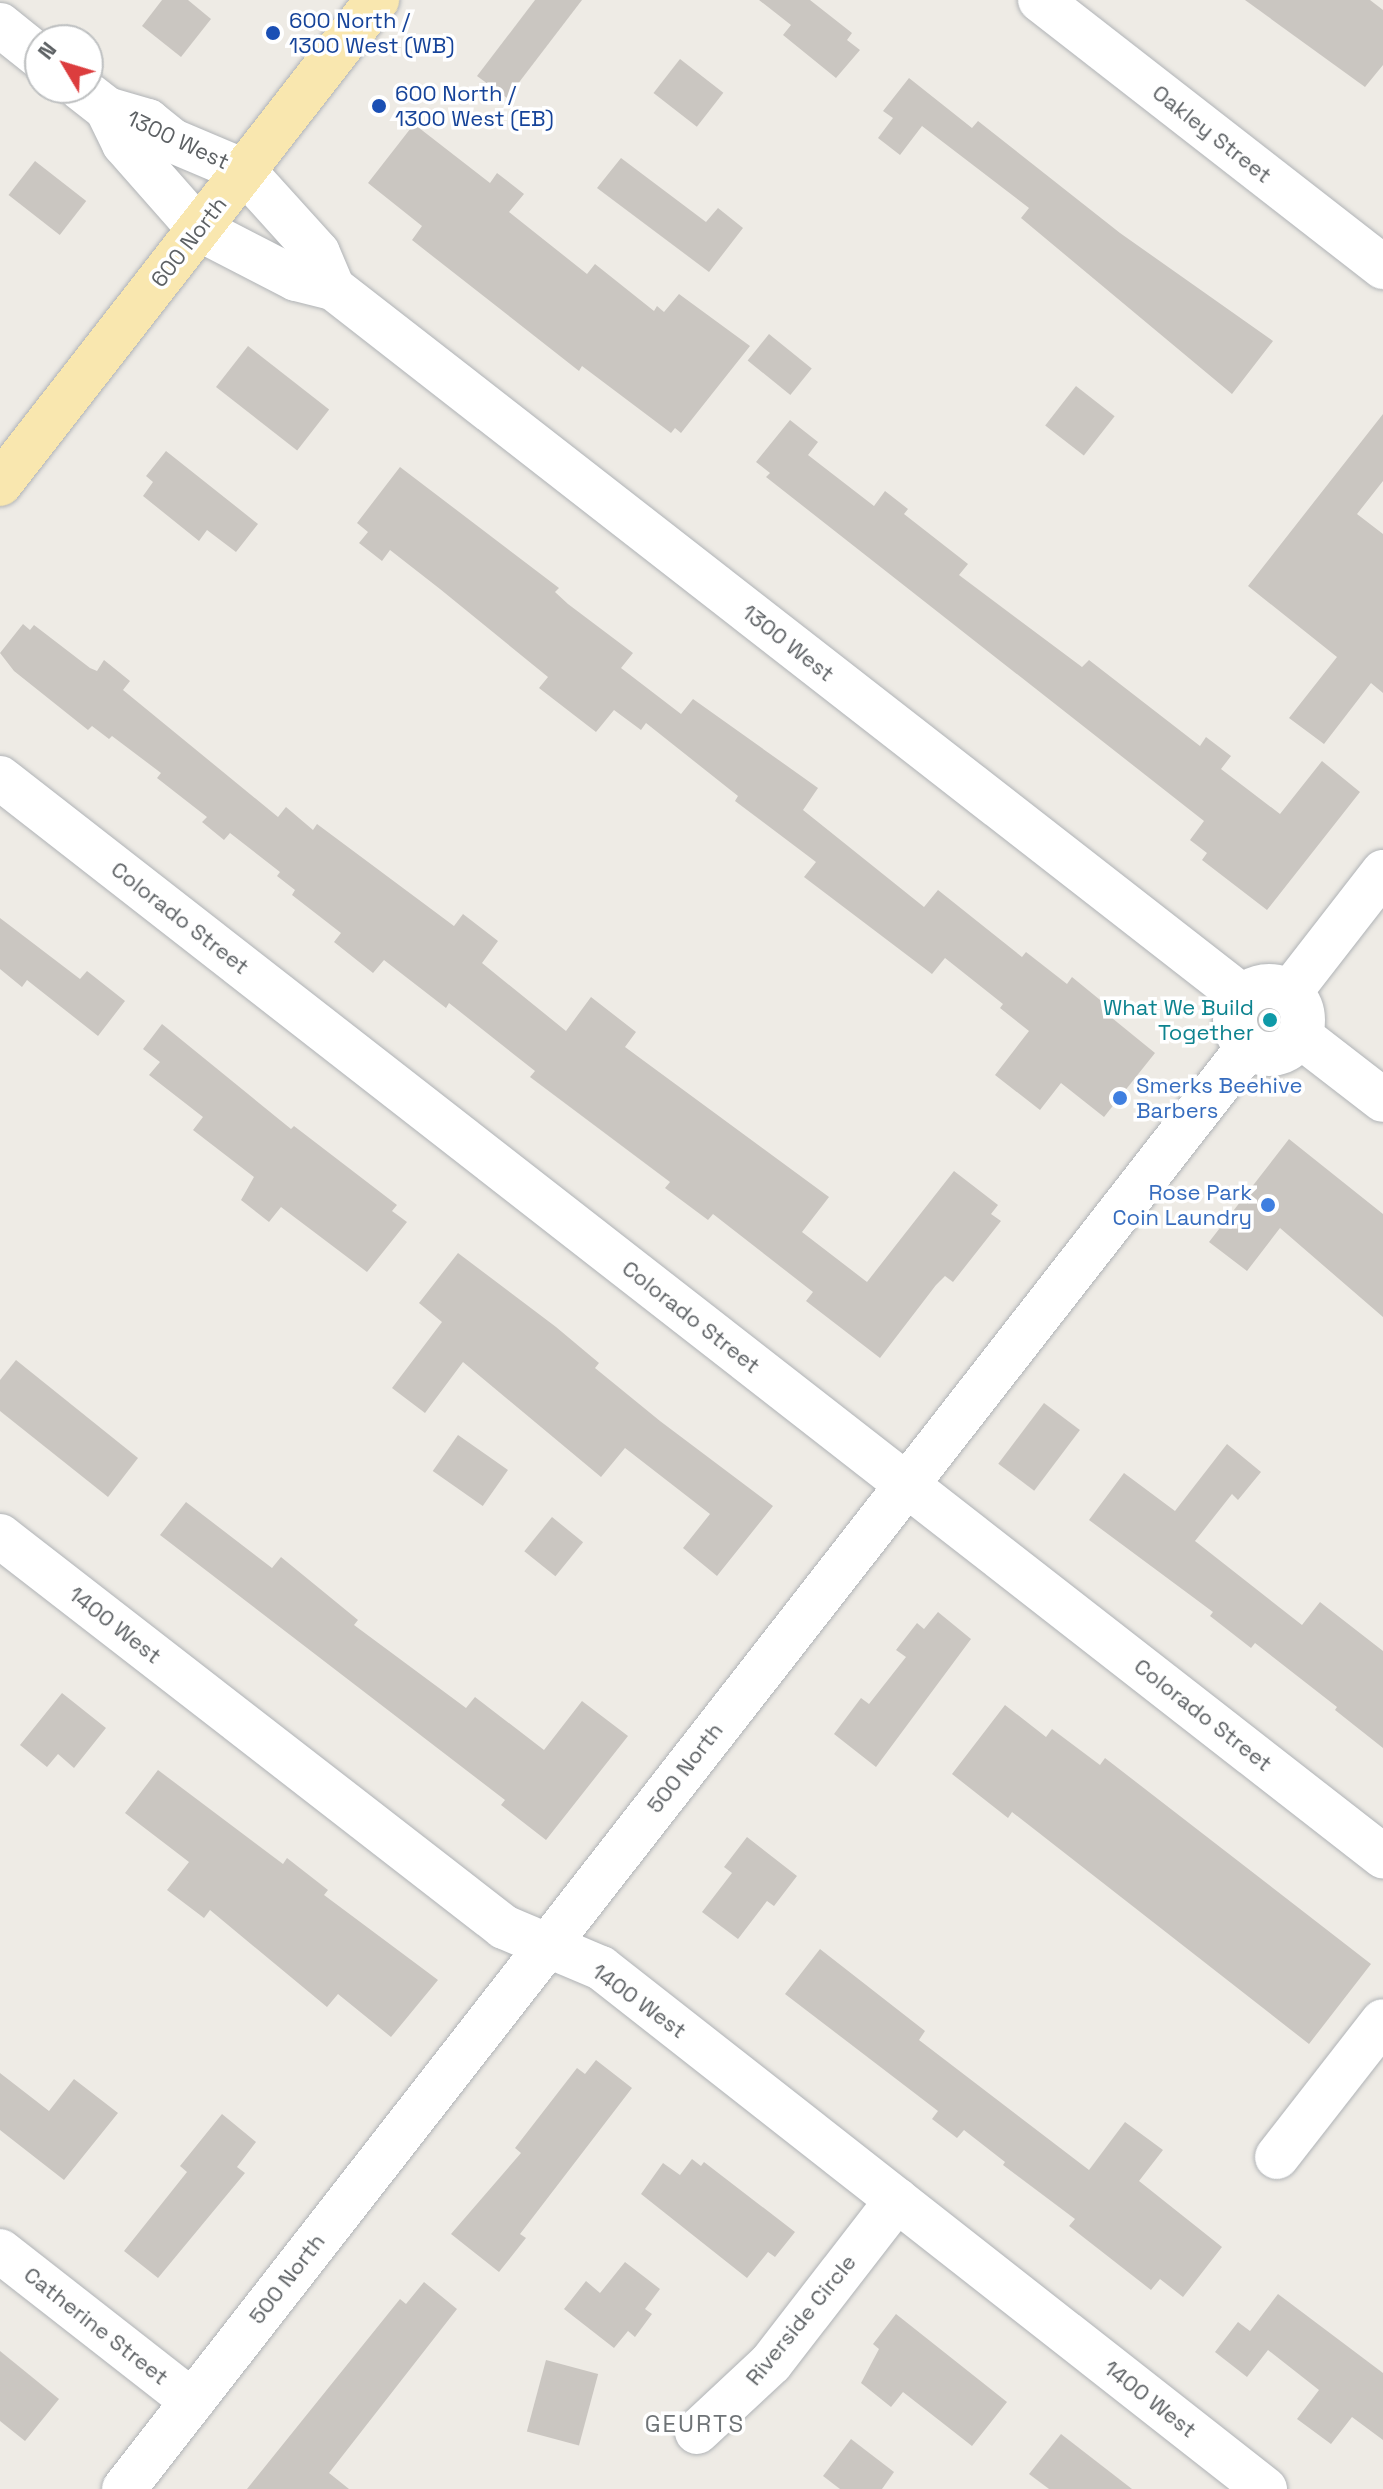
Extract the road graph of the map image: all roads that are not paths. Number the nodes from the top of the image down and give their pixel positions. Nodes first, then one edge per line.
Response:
1 (377, 0) edge
2 (1040, 0) edge
3 (0, 25) edge
4 (24, 44) edge
5 (104, 102) edge
6 (98, 104) edge
7 (244, 171) junction
8 (199, 229) junction
9 (1383, 267) edge
10 (333, 288) junction
11 (0, 484) edge
12 (0, 778) edge
13 (1383, 872) edge
14 (1290, 992) junction
15 (1243, 997) junction
16 (1299, 1035) junction
17 (1248, 1047) junction
18 (1383, 1100) edge
19 (906, 1484) junction
20 (0, 1536) edge
21 (1383, 1856) edge
22 (548, 1945) junction
23 (1383, 2021) edge
24 (1277, 2157) dead end
25 (897, 2200) junction
26 (0, 2251) edge
27 (192, 2401) junction
28 (697, 2432) dead end
29 (124, 2489) edge
30 (1265, 2489) edge

1 - 7 main road, 600 North
2 - 9 street, Oakley Street
3 - 4 street
5 - 7 street, 1300 West
6 - 8 street, 1300 West
7 - 8 main road, 600 North
7 - 10 street, 1300 West
8 - 10 street, 1300 West
8 - 11 main road, 600 North
10 - 15 street, 1300 West
12 - 19 street, Colorado Street
13 - 14 street
14 - 15 street
14 - 16 street
15 - 17 street
16 - 17 street
16 - 18 street
17 - 19 street, 500 North
19 - 21 street, Colorado Street
19 - 22 street, 500 North
20 - 22 street, 1400 West
22 - 25 street, 1400 West
22 - 27 street, 500 North
23 - 24 street
25 - 28 street, Riverside Circle
25 - 30 street, 1400 West
26 - 27 street, Catherine Street
27 - 29 street, 500 North

